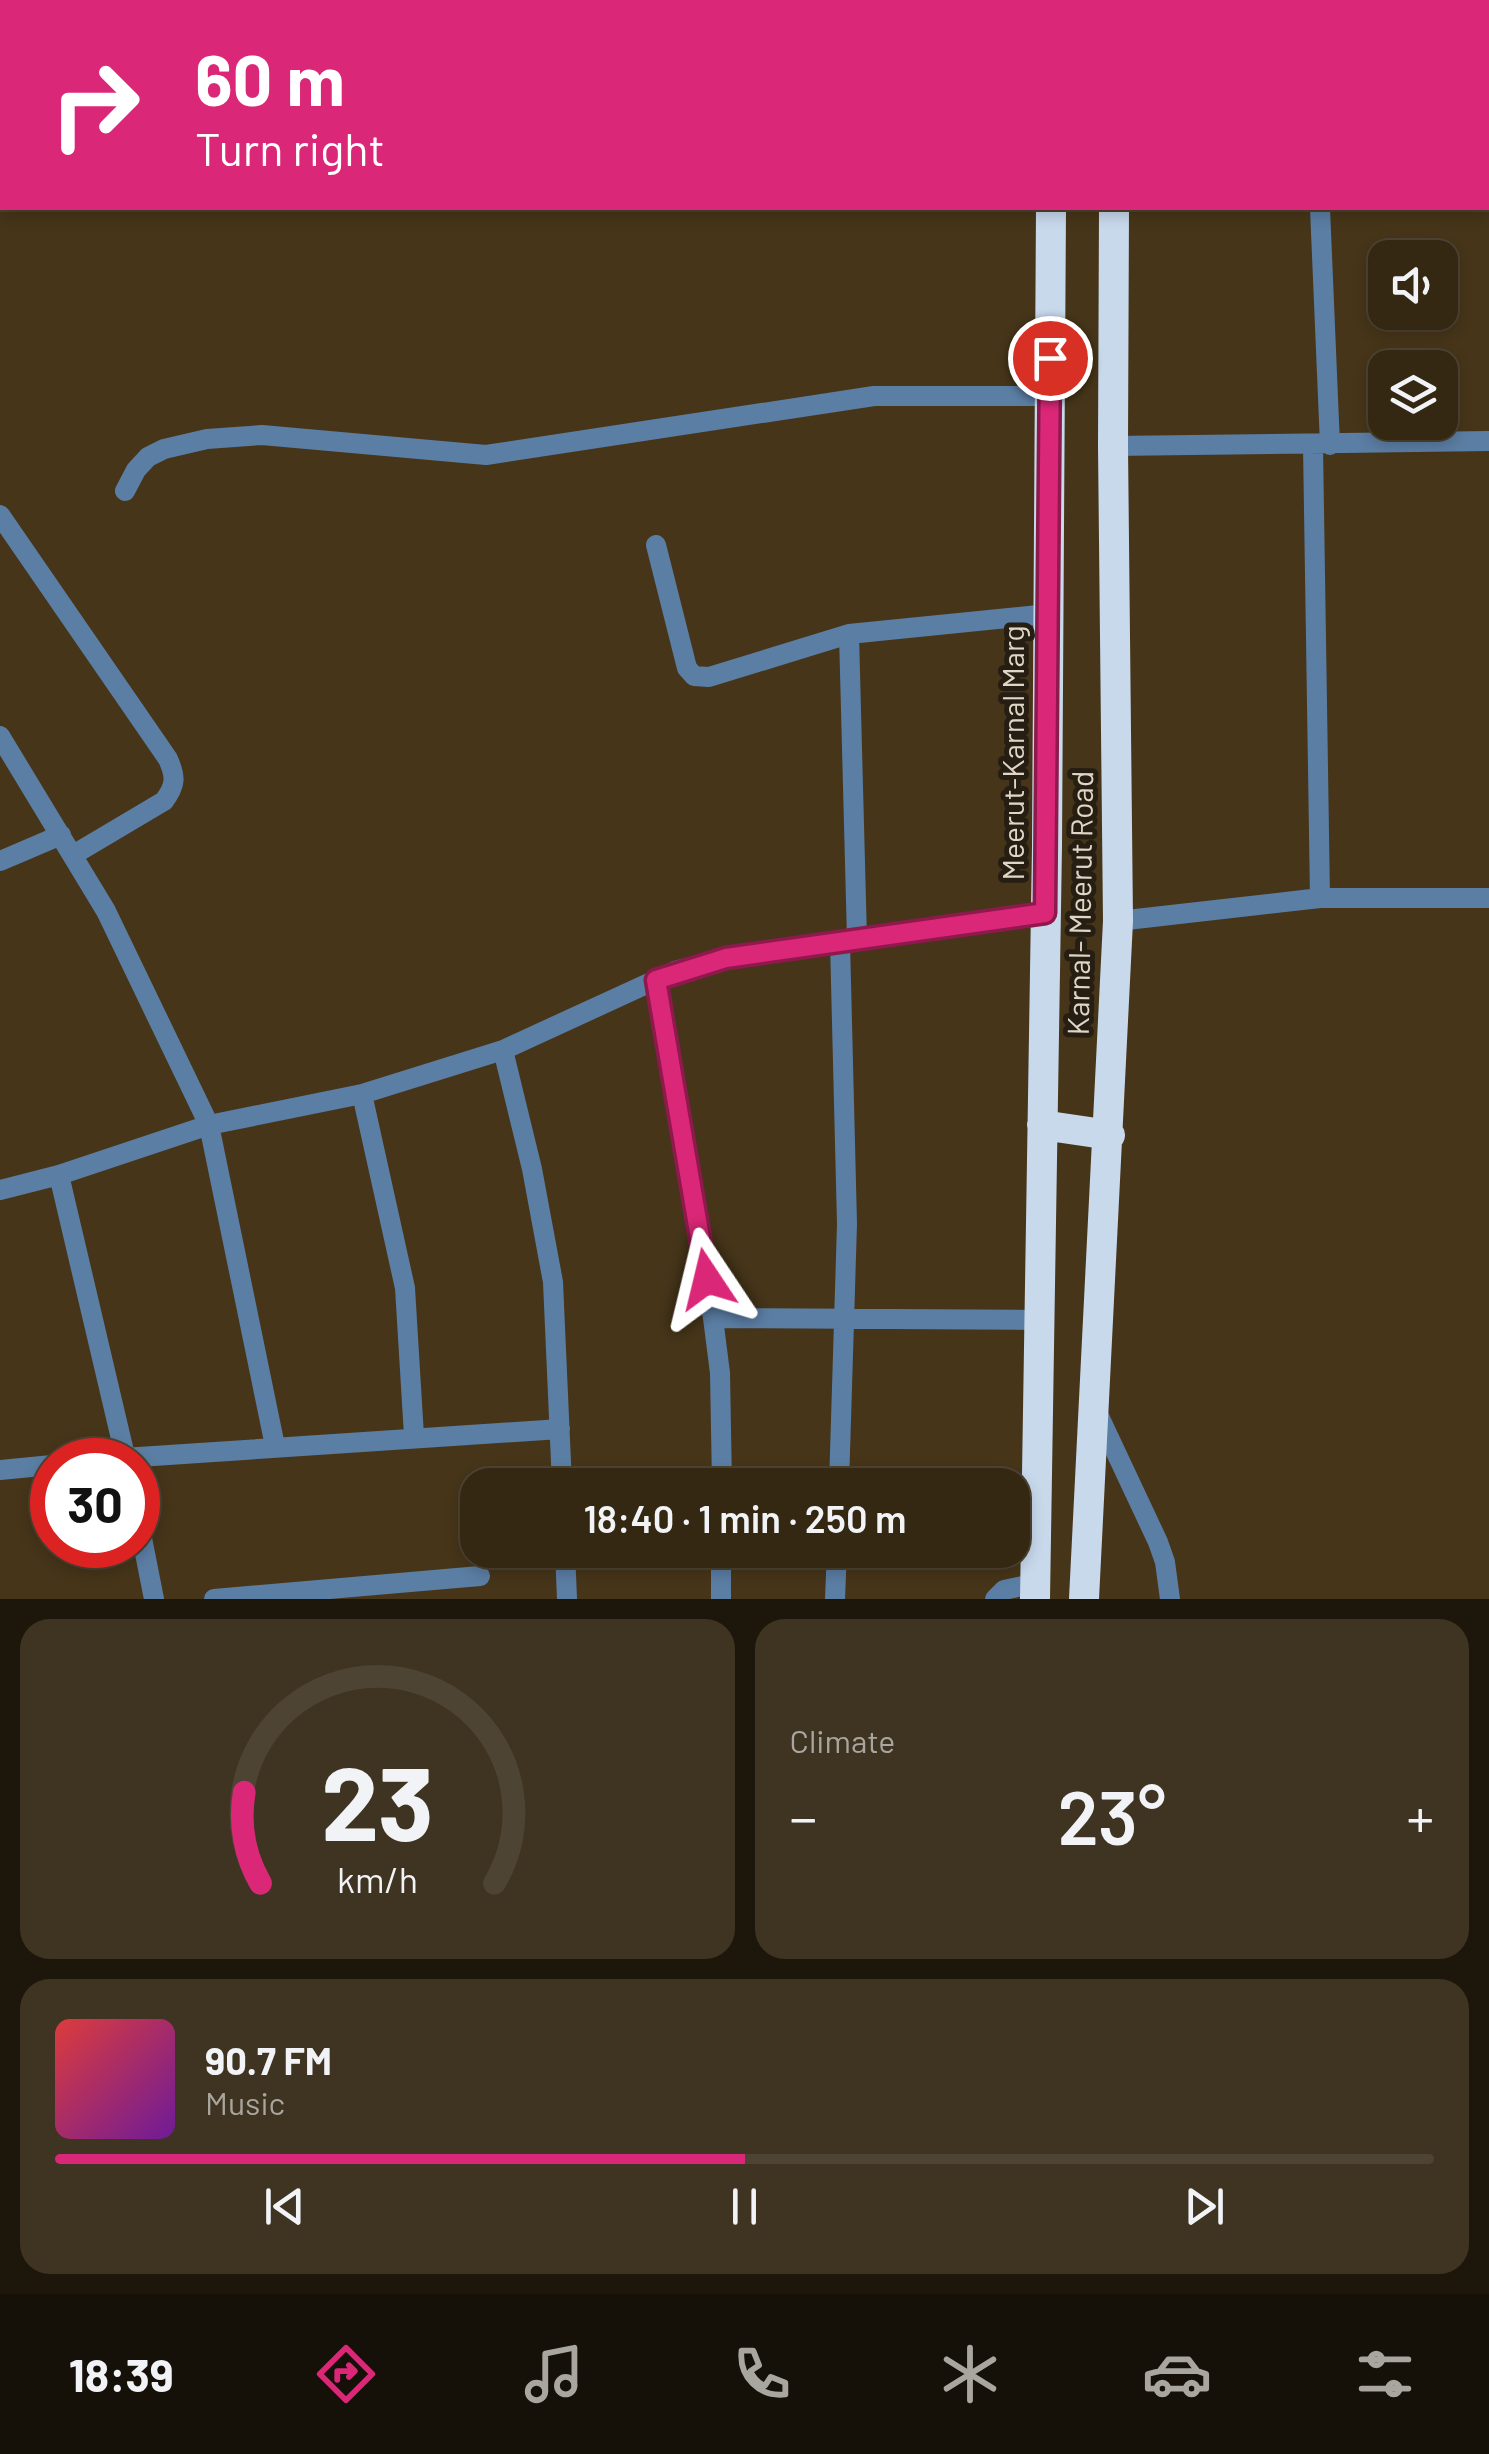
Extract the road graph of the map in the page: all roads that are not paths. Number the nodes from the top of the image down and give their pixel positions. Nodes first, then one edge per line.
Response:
1 (1051, 210) edge
2 (1114, 210) edge
3 (1320, 210) edge
4 (1050, 396) junction
5 (1489, 441) edge
6 (1321, 445) junction
7 (1112, 446) junction
8 (125, 491) dead end
9 (0, 515) edge
10 (656, 545) dead end
11 (1048, 614) junction
12 (849, 634) junction
13 (0, 736) edge
14 (61, 834) junction
15 (73, 854) junction
16 (0, 861) edge
17 (1320, 898) junction
18 (1489, 898) edge
19 (1045, 913) junction
20 (1118, 921) junction
21 (848, 940) junction
22 (656, 980) junction
23 (502, 1050) junction
24 (362, 1094) junction
25 (209, 1125) junction
26 (1042, 1125) junction
27 (1110, 1135) junction
28 (59, 1175) junction
29 (0, 1190) edge
30 (713, 1318) junction
31 (844, 1318) junction
32 (1039, 1320) junction
33 (1095, 1408) junction
34 (560, 1429) junction
35 (414, 1436) junction
36 (120, 1438) edge
37 (275, 1446) junction
38 (160, 1455) edge
39 (30, 1467) edge
40 (561, 1468) edge
41 (722, 1468) edge
42 (840, 1468) edge
43 (0, 1470) edge
44 (148, 1568) edge
45 (565, 1568) edge
46 (721, 1568) edge
47 (836, 1568) edge
48 (480, 1576) dead end
49 (1036, 1591) edge
50 (154, 1599) edge
51 (214, 1599) edge
52 (566, 1599) edge
53 (721, 1599) edge
54 (835, 1599) edge
55 (995, 1599) edge
56 (1084, 1599) edge
57 (1170, 1599) edge

1 - 4 highway, Meerut-Karnal Marg
2 - 7 highway, Karnal- Meerut Road
3 - 6 street
4 - 8 street
4 - 11 highway, Meerut-Karnal Marg
5 - 6 street
6 - 7 street
6 - 17 street
7 - 20 highway, Karnal- Meerut Road
9 - 15 street
10 - 12 street
11 - 12 street
11 - 19 highway, Meerut-Karnal Marg
12 - 21 street
13 - 14 street
14 - 15 street
14 - 16 street
15 - 25 street
17 - 18 street
17 - 20 street
19 - 21 street
19 - 26 highway, Meerut-Karnal Marg
20 - 27 highway, Karnal- Meerut Road
21 - 22 street
21 - 31 street
22 - 23 street
22 - 30 street
23 - 24 street
23 - 34 street
24 - 25 street
24 - 35 street
25 - 28 street
25 - 37 street
26 - 27 highway
26 - 32 highway, Meerut-Karnal Marg
27 - 33 highway, Karnal- Meerut Road
28 - 29 street
28 - 36 street
30 - 31 street
30 - 41 street
31 - 32 street
31 - 42 street
32 - 49 highway, Meerut-Karnal Marg
33 - 56 highway, Karnal- Meerut Road
33 - 57 street
34 - 35 street
34 - 40 street
35 - 37 street
37 - 38 street
39 - 43 street
44 - 50 street
45 - 52 street
46 - 53 street
47 - 54 street
48 - 51 street
49 - 55 street

